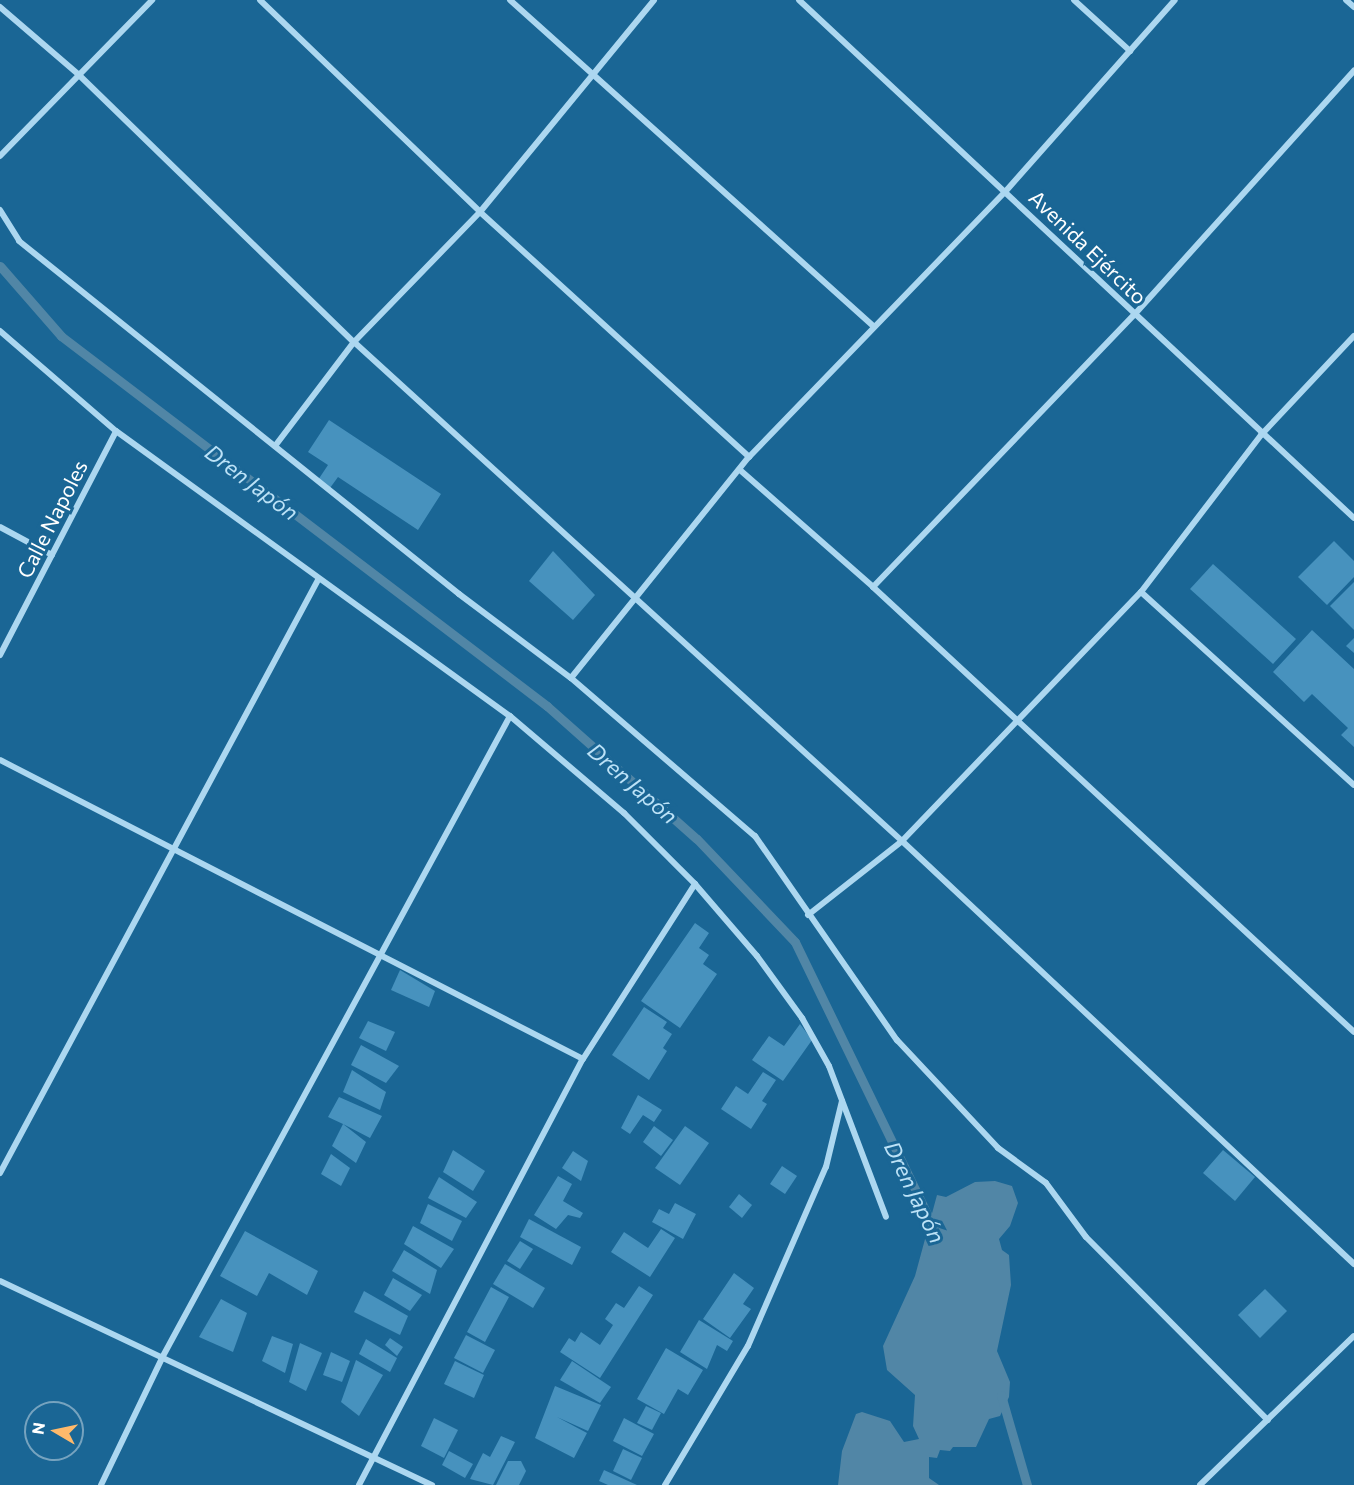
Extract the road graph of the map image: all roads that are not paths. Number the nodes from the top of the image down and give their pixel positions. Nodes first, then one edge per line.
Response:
1 (153, 0) edge
2 (260, 0) edge
3 (510, 0) edge
4 (654, 0) edge
5 (799, 0) edge
6 (1074, 0) edge
7 (1175, 0) edge
8 (1347, 0) edge
9 (0, 7) edge
10 (1354, 7) edge
11 (1130, 51) junction
12 (1354, 71) edge
13 (590, 73) junction
14 (79, 75) junction
15 (0, 156) edge
16 (1005, 192) junction
17 (0, 210) edge
18 (480, 212) junction
19 (1134, 315) junction
20 (873, 326) junction
21 (0, 331) edge
22 (1354, 336) edge
23 (354, 342) junction
24 (116, 431) junction
25 (1261, 435) junction
26 (275, 446) junction
27 (749, 457) junction
28 (740, 470) junction
29 (1354, 518) edge
30 (0, 527) edge
31 (52, 555) junction
32 (318, 579) junction
33 (873, 587) junction
34 (1141, 592) junction
35 (638, 598) junction
36 (0, 655) edge
37 (571, 678) junction
38 (510, 716) junction
39 (1019, 722) junction
40 (0, 760) edge
41 (1354, 785) edge
42 (902, 841) junction
43 (174, 847) junction
44 (695, 884) junction
45 (808, 915) junction
46 (381, 955) junction
47 (1354, 1032) edge
48 (583, 1059) junction
49 (842, 1100) junction
50 (0, 1173) edge
51 (886, 1217) dead end
52 (1354, 1264) edge
53 (0, 1281) edge
54 (1354, 1336) edge
55 (1347, 1343) junction
56 (1354, 1349) edge
57 (163, 1356) junction
58 (1268, 1420) junction
59 (374, 1454) junction
60 (101, 1485) edge
61 (359, 1485) edge
62 (432, 1485) edge
63 (665, 1485) edge
64 (1200, 1485) edge

1 - 14 street
2 - 18 street
3 - 13 street
4 - 13 street
5 - 16 street, Avenida Ejército
6 - 11 street
7 - 11 street
8 - 10 street
9 - 14 street
11 - 16 street
12 - 19 street
13 - 18 street
13 - 20 street
14 - 15 street
14 - 23 street
16 - 19 street, Avenida Ejército
16 - 20 street
17 - 26 street
18 - 23 street
18 - 27 street
19 - 25 street, Avenida Ejército
19 - 33 street
20 - 27 street
21 - 24 street
22 - 25 street
23 - 26 street
23 - 35 street
24 - 31 street, Calle Napoles
24 - 32 street
25 - 29 street, Avenida Ejército
25 - 34 street
26 - 37 street
27 - 28 street
28 - 33 street
28 - 35 street
30 - 31 street
31 - 36 street, Calle Napoles
32 - 38 street
32 - 43 street
33 - 39 street
34 - 39 street
34 - 41 street
35 - 37 street
35 - 42 street
37 - 45 street
38 - 44 street
38 - 46 street
39 - 42 street
39 - 47 street
40 - 43 street
42 - 45 street
42 - 52 street
43 - 46 street
43 - 50 street
44 - 48 street
44 - 49 street
45 - 58 street
46 - 48 street
46 - 57 street
48 - 59 street
49 - 51 street
49 - 63 street
53 - 57 street
54 - 55 street
55 - 56 street
55 - 58 street
57 - 59 street
57 - 60 street
58 - 64 street
59 - 61 street
59 - 62 street

